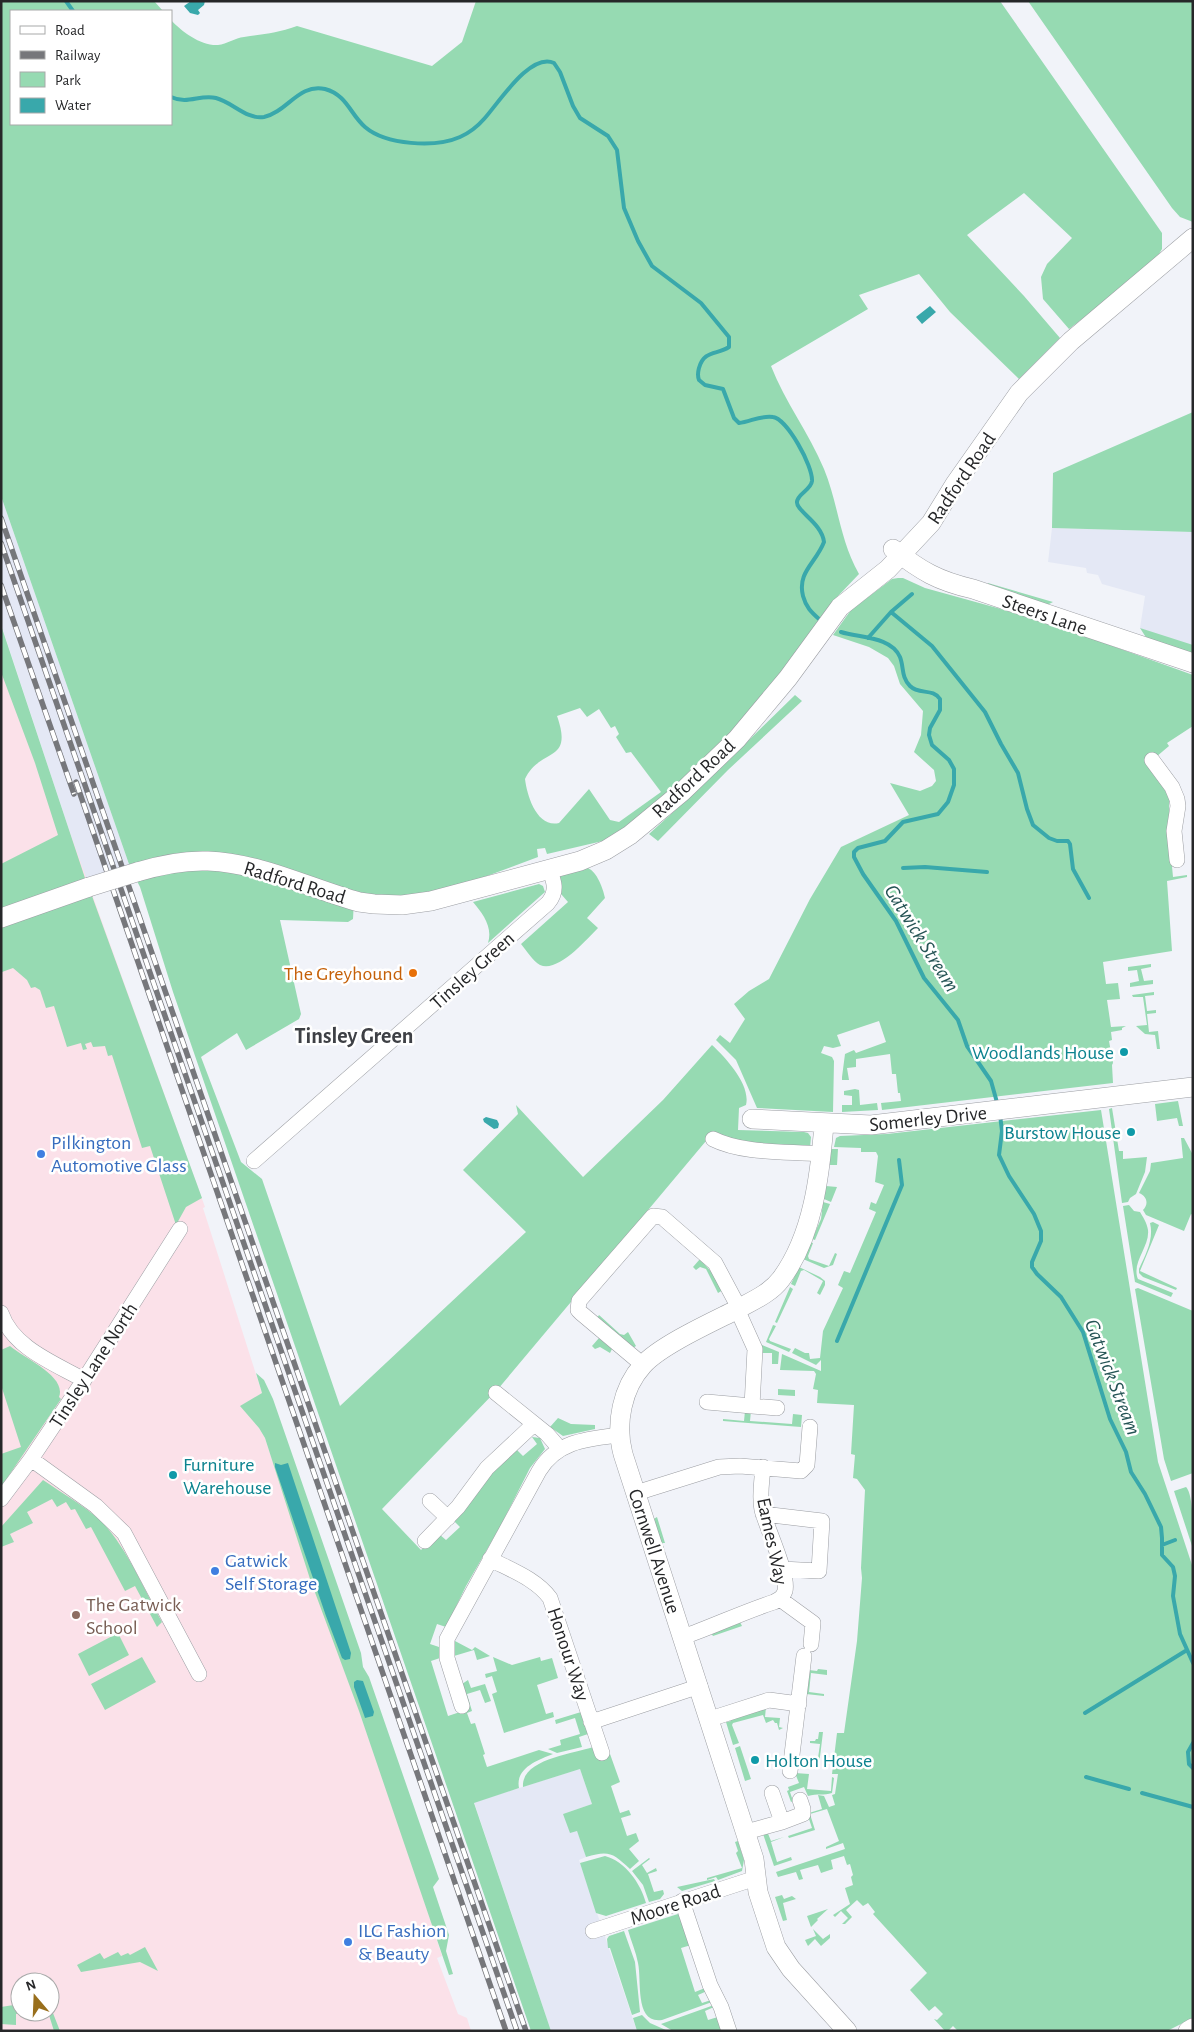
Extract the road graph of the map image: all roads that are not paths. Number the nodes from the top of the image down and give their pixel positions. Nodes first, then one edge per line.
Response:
1 (1193, 238) edge
2 (902, 547) junction
3 (1193, 663) edge
4 (1152, 760) dead end
5 (1185, 806) edge
6 (1177, 860) dead end
7 (549, 868) junction
8 (1, 918) edge
9 (1193, 1087) edge
10 (752, 1119) dead end
11 (824, 1124) junction
12 (713, 1139) dead end
13 (821, 1154) junction
14 (254, 1161) dead end
15 (180, 1229) dead end
16 (738, 1309) junction
17 (1, 1313) edge
18 (643, 1364) junction
19 (84, 1380) junction
20 (496, 1393) dead end
21 (707, 1402) dead end
22 (752, 1406) junction
23 (777, 1409) dead end
24 (534, 1424) junction
25 (810, 1427) dead end
26 (619, 1435) junction
27 (560, 1449) junction
28 (31, 1459) junction
29 (763, 1467) junction
30 (636, 1493) junction
31 (1, 1499) edge
32 (430, 1501) dead end
33 (763, 1514) junction
34 (448, 1518) junction
35 (426, 1541) dead end
36 (490, 1559) junction
37 (782, 1569) junction
38 (780, 1599) junction
39 (683, 1637) junction
40 (199, 1674) dead end
41 (700, 1686) junction
42 (799, 1704) junction
43 (462, 1706) dead end
44 (710, 1719) junction
45 (591, 1722) junction
46 (602, 1753) dead end
47 (790, 1772) dead end
48 (772, 1793) dead end
49 (800, 1800) dead end
50 (782, 1822) junction
51 (746, 1832) junction
52 (756, 1878) junction
53 (682, 1901) junction
54 (594, 1931) dead end
55 (1193, 2028) edge
56 (842, 2029) edge
57 (729, 2031) edge
58 (1188, 2031) edge

1 - 2 street, Radford Road
2 - 3 street, Steers Lane
2 - 7 street, Radford Road
4 - 5 street
5 - 6 street
7 - 8 street, Radford Road, bridge
7 - 14 street, Tinsley Green
9 - 11 street, Somerley Drive
10 - 11 street, Somerley Drive
11 - 13 street, Cornwell Avenue
12 - 13 street
13 - 16 street, Cornwell Avenue
15 - 19 street, Tinsley Lane North
16 - 18 street, Cornwell Avenue
16 - 18 street
16 - 22 street
17 - 19 street
18 - 26 street, Cornwell Avenue
19 - 28 street, Tinsley Lane North
20 - 24 street
21 - 22 street
22 - 23 street
24 - 27 street
24 - 34 street
25 - 29 street, Eames Way
26 - 27 street
26 - 30 street, Cornwell Avenue
27 - 36 street
28 - 31 street, Tinsley Lane North
28 - 40 street
29 - 30 street, Eames Way
29 - 33 street, Eames Way
30 - 39 street, Cornwell Avenue
32 - 34 street
33 - 37 street, Eames Way
33 - 37 street
34 - 35 street
36 - 43 street
36 - 45 street, Honour Way
37 - 38 street, Eames Way
38 - 39 street, Eames Way
38 - 42 street
39 - 41 street, Cornwell Avenue
41 - 44 street, Cornwell Avenue
41 - 45 street, Honour Way
42 - 44 street
42 - 47 street
44 - 51 street, Cornwell Avenue
45 - 46 street, Honour Way
48 - 50 street
49 - 50 street
50 - 51 street
51 - 52 street, Cornwell Avenue
52 - 53 street, Moore Road
52 - 56 street, Cornwell Avenue
53 - 54 street, Moore Road
53 - 57 street
55 - 58 street

